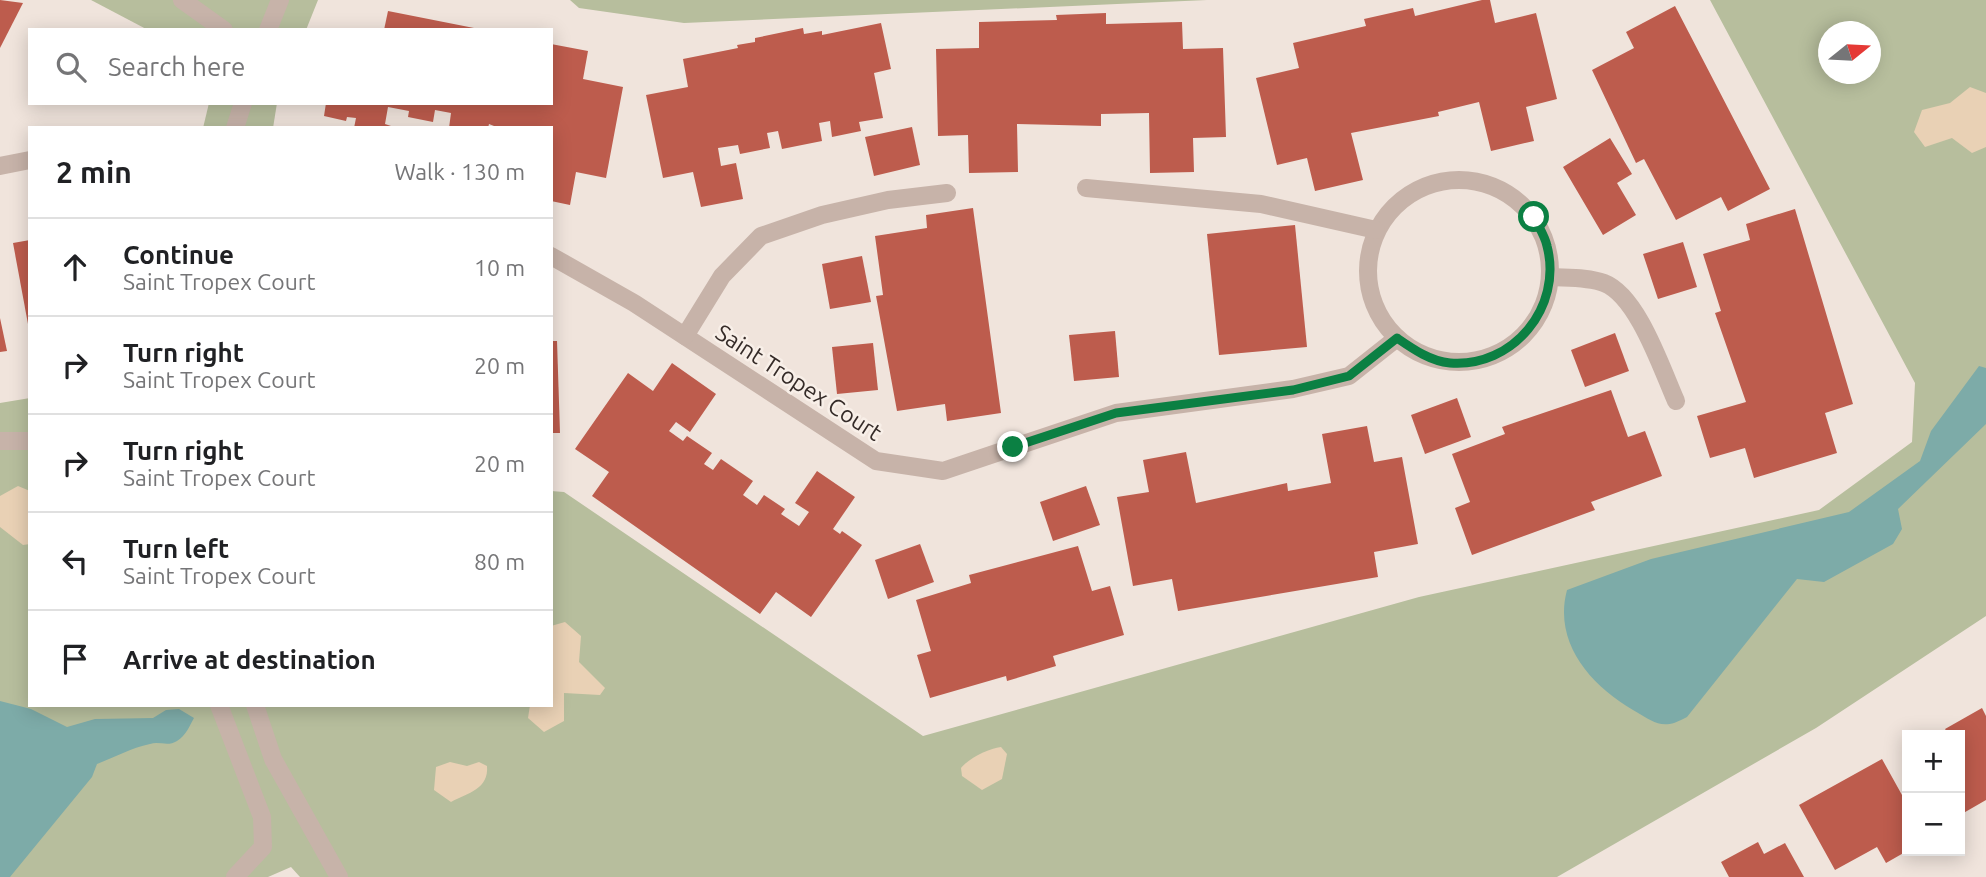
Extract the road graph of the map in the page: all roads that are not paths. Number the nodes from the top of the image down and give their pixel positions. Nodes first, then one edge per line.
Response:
1 (182, 0) edge
2 (280, 0) edge
3 (220, 28) edge
4 (269, 28) edge
5 (242, 105) edge
6 (236, 126) edge
7 (28, 160) edge
8 (0, 166) edge
9 (1087, 188) dead end
10 (947, 193) dead end
11 (1376, 230) junction
12 (553, 257) edge
13 (1551, 277) junction
14 (685, 336) junction
15 (1397, 338) junction
16 (1676, 401) dead end
17 (0, 441) edge
18 (28, 441) edge
19 (220, 707) edge
20 (256, 707) edge
21 (235, 877) edge
22 (340, 877) edge

1 - 3 street
2 - 4 street
5 - 6 street
7 - 8 street
9 - 11 street
10 - 14 street
11 - 13 street
11 - 15 street
12 - 14 street, Saint Tropex Court
13 - 15 street
13 - 16 street
14 - 15 street, Saint Tropex Court
17 - 18 street
19 - 21 street
20 - 22 street

